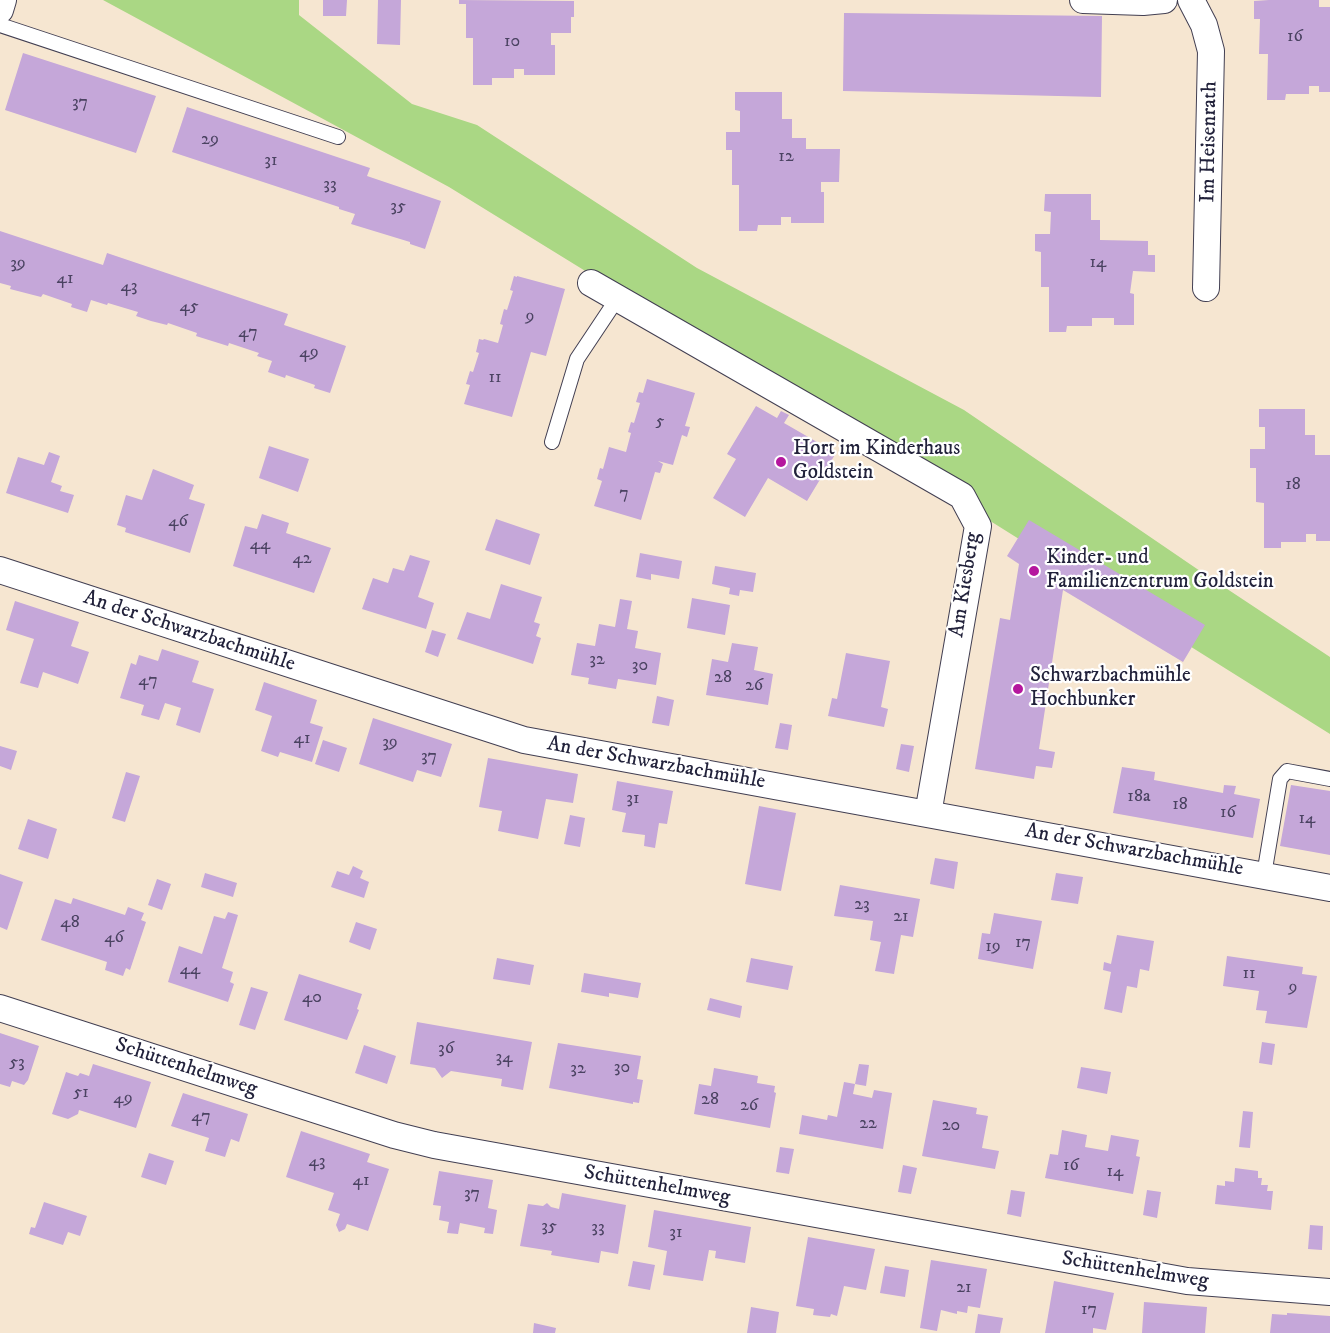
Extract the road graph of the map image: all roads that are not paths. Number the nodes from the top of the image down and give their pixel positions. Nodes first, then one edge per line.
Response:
1 (3, 0) edge
2 (1083, 0) edge
3 (1164, 0) edge
4 (1191, 0) edge
5 (0, 10) edge
6 (0, 25) edge
7 (338, 137) dead end
8 (591, 284) dead end
9 (1206, 288) dead end
10 (617, 299) junction
11 (552, 442) dead end
12 (0, 570) edge
13 (1330, 779) edge
14 (928, 813) junction
15 (1264, 875) junction
16 (1330, 888) edge
17 (0, 1008) edge
18 (1330, 1292) edge

1 - 5 street
2 - 3 street
4 - 9 street, Im Heisenrath
6 - 7 lane
8 - 10 street, Am Kiesberg
10 - 11 lane
10 - 14 street, Am Kiesberg
12 - 14 street, An der Schwarzbachmühle
13 - 15 lane
14 - 15 street, An der Schwarzbachmühle
15 - 16 street, An der Schwarzbachmühle
17 - 18 street, Schüttenhelmweg

